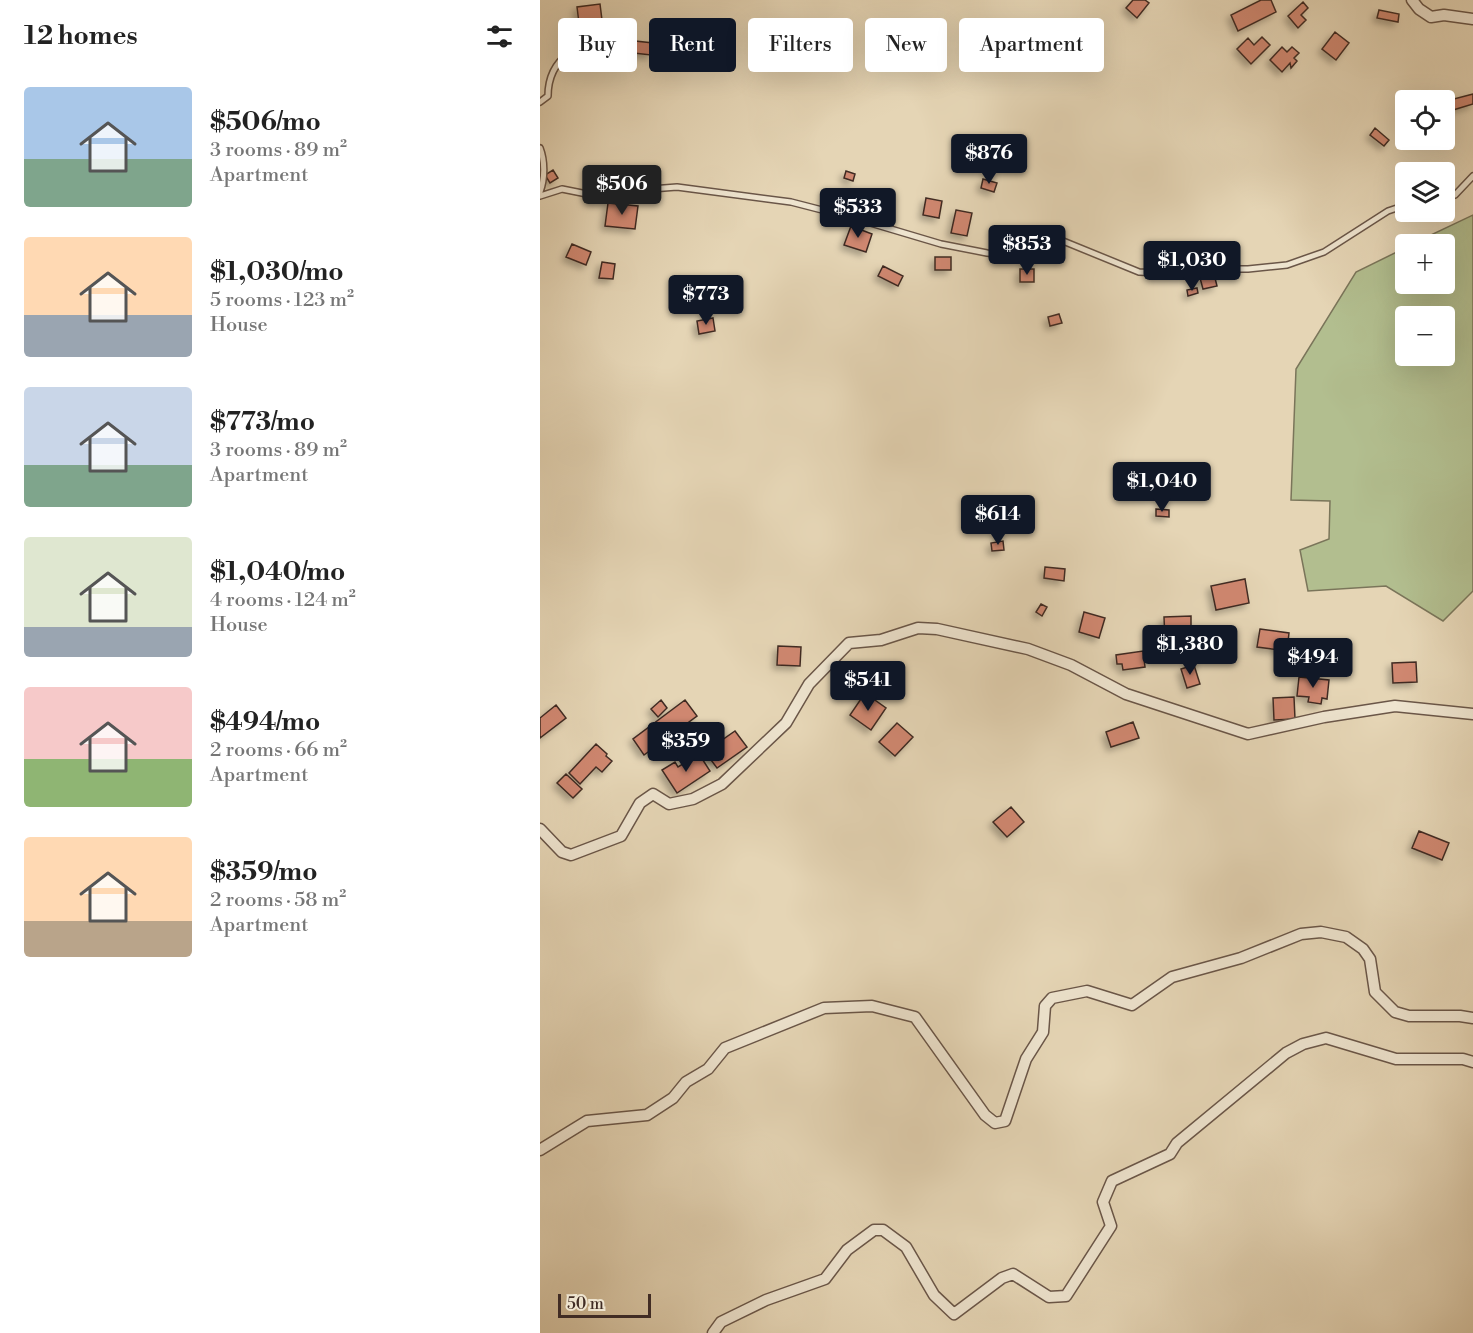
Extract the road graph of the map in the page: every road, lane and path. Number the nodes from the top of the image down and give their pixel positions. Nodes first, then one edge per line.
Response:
1 (1412, 0) edge
2 (1473, 19) edge
3 (558, 64) edge
4 (540, 102) edge
5 (540, 148) edge
6 (1473, 176) edge
7 (540, 192) edge
8 (1455, 195) edge
9 (540, 196) edge
10 (1395, 209) edge
11 (1473, 714) edge
12 (540, 829) edge
13 (1473, 1018) edge
14 (1473, 1062) edge
15 (540, 1150) edge
16 (714, 1333) edge

1 - 2 street
3 - 4 lane
5 - 7 lane
6 - 8 lane
9 - 10 lane
11 - 12 street
13 - 15 street
14 - 16 street

